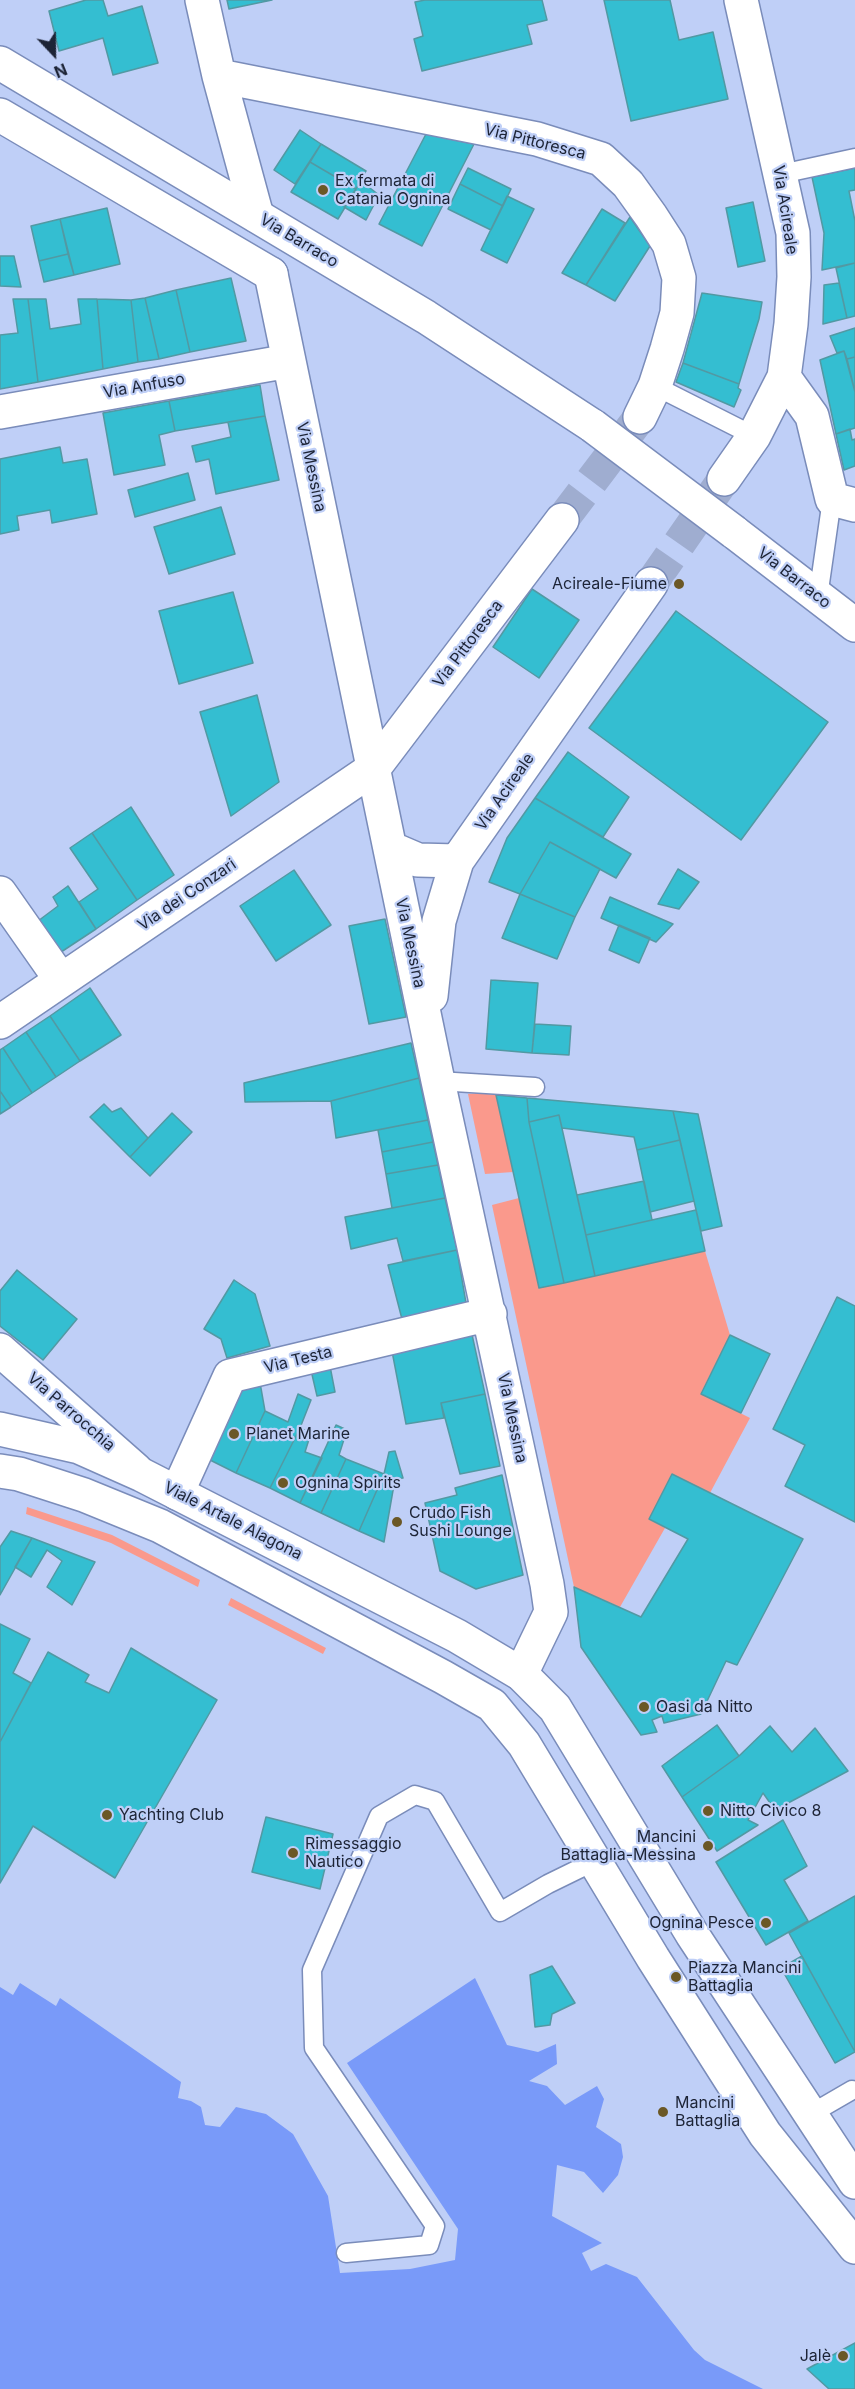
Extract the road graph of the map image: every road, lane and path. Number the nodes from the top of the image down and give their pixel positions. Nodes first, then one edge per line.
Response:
1 (202, 0) edge
2 (741, 0) edge
3 (0, 63) edge
4 (219, 76) junction
5 (0, 115) edge
6 (855, 158) edge
7 (781, 174) junction
8 (257, 216) junction
9 (289, 361) junction
10 (784, 377) junction
11 (655, 386) junction
12 (0, 412) edge
13 (639, 417) tunnel mouth
14 (754, 436) junction
15 (724, 479) tunnel mouth
16 (844, 502) edge
17 (562, 520) tunnel mouth
18 (651, 584) tunnel mouth
19 (818, 597) junction
20 (855, 625) edge
21 (374, 768) junction
22 (390, 848) junction
23 (457, 861) junction
24 (0, 893) edge
25 (61, 980) junction
26 (0, 1022) edge
27 (428, 1028) junction
28 (438, 1081) junction
29 (535, 1087) dead end
30 (490, 1314) junction
31 (0, 1350) edge
32 (0, 1429) edge
33 (0, 1471) edge
34 (142, 1475) junction
35 (177, 1493) junction
36 (521, 1674) junction
37 (595, 1861) junction
38 (852, 2090) dead end
39 (809, 2115) junction
40 (855, 2182) edge
41 (855, 2247) edge
42 (346, 2253) dead end

1 - 4 street
2 - 7 street, Via Acireale
3 - 8 street, Via Barraco
4 - 8 street
4 - 11 street, Via Pittoresca
5 - 9 street, Via Messina
6 - 7 lane
7 - 10 street, Via Acireale
8 - 19 street, Via Barraco, bridge
9 - 12 street, Via Anfuso
9 - 21 street, Via Messina
10 - 14 street, Via Acireale
10 - 16 street
11 - 13 street, Via Pittoresca
11 - 14 lane
14 - 15 street, Via Acireale
16 - 19 lane
17 - 21 street, Via Pittoresca
18 - 23 street, Via Acireale
19 - 20 street, Via Barraco
21 - 22 street, Via Messina
21 - 25 street, Via dei Conzari
22 - 23 street
22 - 27 street, Via Messina
23 - 27 street, Via Acireale
24 - 25 street
25 - 26 street, Via dei Conzari
27 - 28 street, Via Messina
28 - 29 lane
28 - 30 street, Via Messina
30 - 35 street, Via Testa
30 - 36 street, Via Messina
31 - 34 street, Via Parrocchia
32 - 34 street, Viale Artale Alagona
33 - 37 street
34 - 35 street, Viale Artale Alagona
35 - 36 street, Viale Artale Alagona
36 - 39 street, Viale Artale Alagona
37 - 41 street
37 - 42 lane
38 - 39 lane
39 - 40 street, Viale Artale Alagona

